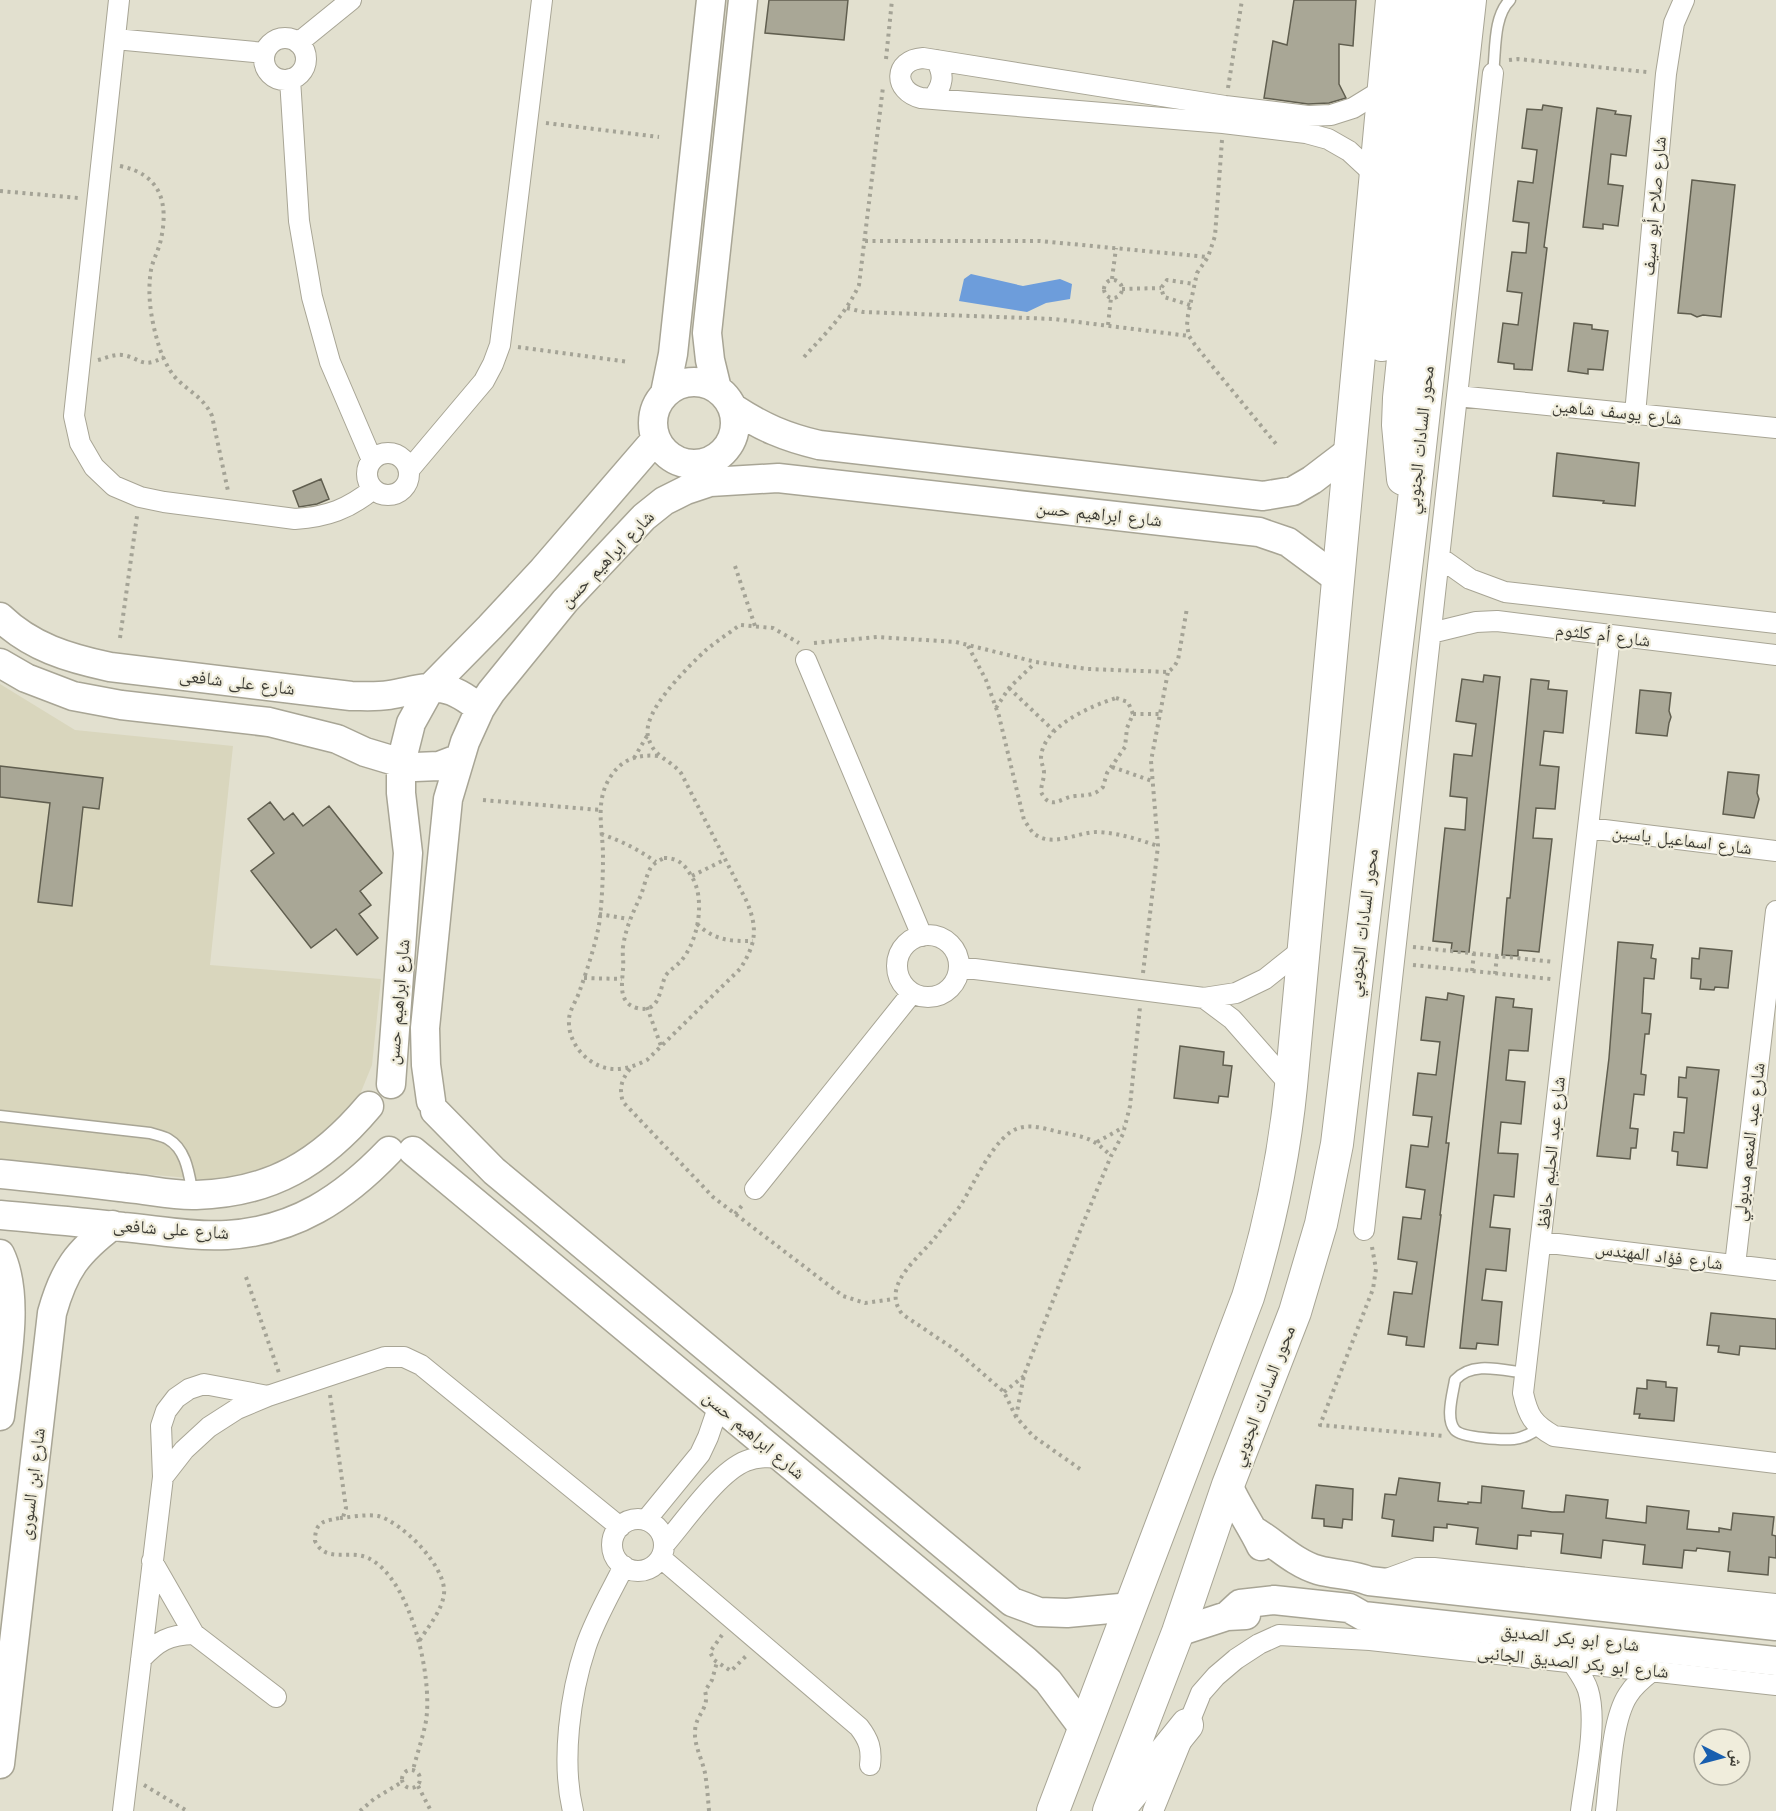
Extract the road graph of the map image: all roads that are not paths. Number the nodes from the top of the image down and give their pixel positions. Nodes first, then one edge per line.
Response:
1 (119, 0) edge
2 (351, 0) edge
3 (542, 0) edge
4 (711, 0) edge
5 (742, 0) edge
6 (1392, 0) edge
7 (1416, 0) edge
8 (1440, 0) edge
9 (1470, 0) edge
10 (1510, 0) edge
11 (1684, 0) edge
12 (115, 39) junction
13 (298, 43) junction
14 (265, 53) junction
15 (936, 60) junction
16 (1493, 73) joint
17 (290, 79) junction
18 (1384, 89) junction
19 (932, 99) junction
20 (1224, 115) junction
21 (1376, 176) junction
22 (665, 393) junction
23 (1457, 396) junction
24 (725, 398) junction
25 (1635, 414) junction
26 (1776, 428) edge
27 (656, 439) junction
28 (1350, 451) junction
29 (372, 460) junction
30 (409, 470) junction
31 (708, 472) junction
32 (373, 489) junction
33 (1412, 518) junction
34 (1439, 557) junction
35 (1338, 579) junction
36 (0, 617) edge
37 (1776, 623) edge
38 (1431, 633) junction
39 (1610, 636) junction
40 (809, 652) road end
41 (1776, 655) edge
42 (0, 663) edge
43 (430, 687) junction
44 (480, 709) junction
45 (460, 758) junction
46 (401, 763) junction
47 (1588, 828) junction
48 (1776, 851) edge
49 (1776, 911) edge
50 (922, 936) junction
51 (1304, 948) junction
52 (959, 967) junction
53 (912, 993) junction
54 (1204, 999) junction
55 (391, 1084) junction
56 (1291, 1086) junction
57 (369, 1106) junction
58 (433, 1106) junction
59 (0, 1116) edge
60 (401, 1151) junction
61 (0, 1174) edge
62 (755, 1189) dead end
63 (193, 1195) junction
64 (0, 1215) edge
65 (113, 1226) junction
66 (1364, 1230) road end
67 (1541, 1242) junction
68 (0, 1254) edge
69 (1735, 1265) junction
70 (1776, 1270) edge
71 (1525, 1373) junction
72 (739, 1377) junction
73 (277, 1393) junction
74 (719, 1405) junction
75 (0, 1416) edge
76 (1540, 1428) junction
77 (783, 1458) junction
78 (1776, 1463) edge
79 (163, 1477) junction
80 (1228, 1485) junction
81 (646, 1520) junction
82 (620, 1527) junction
83 (12, 1550) edge
84 (663, 1552) junction
85 (152, 1561) junction
86 (624, 1566) junction
87 (1373, 1582) junction
88 (1776, 1604) edge
89 (1131, 1607) junction
90 (1369, 1624) junction
91 (1776, 1626) edge
92 (1178, 1632) junction
93 (194, 1634) junction
94 (1539, 1647) junction
95 (141, 1659) junction
96 (1776, 1661) edge
97 (1572, 1662) junction
98 (1652, 1671) junction
99 (1776, 1685) edge
100 (276, 1697) dead end
101 (1187, 1725) junction
102 (1084, 1729) junction
103 (0, 1764) edge
104 (870, 1766) dead end
105 (123, 1811) edge
106 (573, 1811) edge
107 (1053, 1811) edge
108 (1109, 1811) edge
109 (1117, 1811) edge
110 (1153, 1811) edge
111 (1581, 1811) edge
112 (1606, 1811) edge

1 - 12 street
2 - 13 street
3 - 30 street
4 - 22 street
5 - 24 street
6 - 18 main road
7 - 28 main road
8 - 33 main road
9 - 33 main road, محور السادات الجنوبي
10 - 16 lane
11 - 25 street, شارع صلاح أبو سيف
12 - 14 street
12 - 32 street
13 - 14 street
13 - 17 street
14 - 17 street
15 - 19 street
15 - 19 street
15 - 20 street
16 - 23 street
17 - 29 street
18 - 20 street
18 - 21 main road
19 - 20 street
20 - 21 street
21 - 28 main road
22 - 24 street
22 - 27 street
23 - 25 street, شارع يوسف شاهين
23 - 34 street
24 - 28 street, شارع ابراهيم حسن
24 - 31 street
25 - 26 street, شارع يوسف شاهين
27 - 31 street
27 - 43 street, شارع ابراهيم حسن
28 - 35 main road
29 - 30 street
29 - 32 street
30 - 32 street
31 - 35 street, شارع ابراهيم حسن
31 - 44 street, شارع ابراهيم حسن
33 - 80 main road, محور السادات الجنوبي
34 - 37 street, شارع أم كلثوم
34 - 38 street
35 - 51 main road
36 - 43 street, شارع على شافعى
38 - 39 street, شارع أم كلثوم
38 - 66 street
39 - 41 street, شارع أم كلثوم
39 - 47 street, شارع عبد الحليم حافظ
40 - 50 street
42 - 46 street, شارع على شافعى
43 - 44 street, شارع على شافعى
43 - 46 street, شارع ابراهيم حسن
44 - 45 street, شارع ابراهيم حسن
45 - 46 street, شارع على شافعى
45 - 58 street, شارع ابراهيم حسن
46 - 55 street, شارع ابراهيم حسن
47 - 48 street, شارع اسماعيل ياسين
47 - 67 street, شارع عبد الحليم حافظ
49 - 69 street, شارع عبد المنعم مدبولي
50 - 52 street
50 - 53 street
51 - 54 street
51 - 56 main road
52 - 53 street
52 - 54 street
53 - 62 street
54 - 56 street
55 - 57 street
55 - 58 street
56 - 89 main road
57 - 60 street
57 - 63 street, شارع على شافعى
58 - 60 street
58 - 72 street, شارع ابراهيم حسن
59 - 63 lane
60 - 65 street, شارع على شافعى
60 - 74 street, شارع ابراهيم حسن
61 - 63 street, شارع على شافعى
64 - 65 street, شارع على شافعى
65 - 83 street, شارع ابن السورى
67 - 69 street, شارع فؤاد المهندس
67 - 71 street, شارع عبد الحليم حافظ
68 - 75 street
69 - 70 street, شارع فؤاد المهندس
71 - 76 street, شارع عبد الحليم حافظ
71 - 76 lane
72 - 74 street
72 - 89 street, شارع ابراهيم حسن
73 - 79 street
73 - 79 street
73 - 82 street
74 - 77 street, شارع ابراهيم حسن
74 - 81 street
76 - 78 street
77 - 84 street
77 - 102 street, شارع ابراهيم حسن
79 - 85 street
80 - 87 street, شارع ابو بكر الصديق
80 - 92 main road, محور السادات الجنوبي
81 - 82 street
81 - 84 street
82 - 86 street
83 - 103 street, شارع ابن السورى
84 - 86 street
84 - 104 street
85 - 93 street
85 - 95 street
86 - 106 street
87 - 88 street
87 - 90 street
87 - 91 street, شارع ابو بكر الصديق
89 - 102 main road
90 - 92 street, شارع ابو بكر الصديق
90 - 94 street, شارع ابو بكر الصديق
90 - 101 street
92 - 108 main road, محور السادات الجنوبي
93 - 95 street
93 - 100 street
94 - 96 street, شارع ابو بكر الصديق
94 - 97 street, شارع ابو بكر الصديق الجانبى
95 - 105 street
97 - 98 street, شارع ابو بكر الصديق الجانبى
97 - 111 street
98 - 99 street, شارع ابو بكر الصديق الجانبى
98 - 112 street
101 - 109 main road
101 - 110 street
102 - 107 main road

